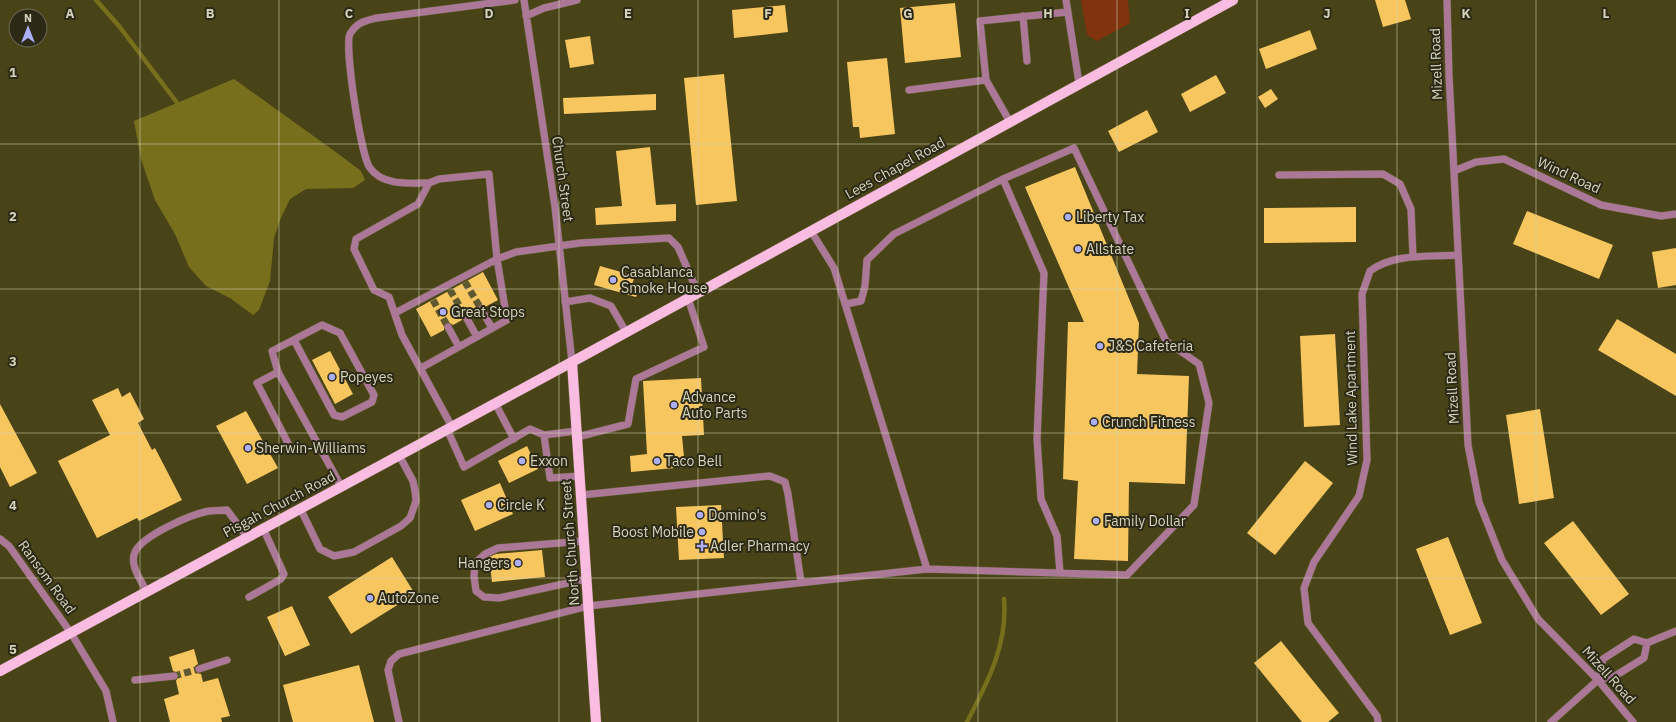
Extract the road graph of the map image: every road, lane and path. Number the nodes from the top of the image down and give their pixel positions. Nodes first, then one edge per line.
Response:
1 (515, 0) edge
2 (524, 0) edge
3 (577, 0) edge
4 (1066, 0) edge
5 (1233, 0) edge
6 (1447, 0) edge
7 (1068, 12) junction
8 (526, 16) junction
9 (1023, 16) junction
10 (1028, 61) dead end
11 (986, 80) junction
12 (1079, 83) junction
13 (909, 90) dead end
14 (1010, 122) junction
15 (1454, 171) junction
16 (1279, 175) dead end
17 (1003, 179) junction
18 (429, 183) junction
19 (1676, 214) edge
20 (811, 231) junction
21 (560, 246) junction
22 (1458, 255) junction
23 (1413, 257) junction
24 (497, 259) junction
25 (698, 293) junction
26 (688, 298) junction
27 (566, 302) junction
28 (846, 304) junction
29 (481, 309) tunnel mouth
30 (395, 313) junction
31 (466, 317) tunnel mouth
32 (448, 327) tunnel mouth
33 (492, 328) junction
34 (626, 332) junction
35 (477, 336) junction
36 (294, 340) junction
37 (459, 347) junction
38 (572, 362) junction
39 (420, 368) junction
40 (278, 372) junction
41 (495, 404) junction
42 (449, 428) junction
43 (577, 434) junction
44 (544, 435) junction
45 (514, 438) junction
46 (290, 447) dead end
47 (399, 455) junction
48 (580, 476) junction
49 (341, 486) junction
50 (581, 495) junction
51 (300, 508) junction
52 (263, 528) junction
53 (247, 537) junction
54 (0, 539) edge
55 (584, 541) junction
56 (927, 569) junction
57 (1060, 573) junction
58 (586, 579) junction
59 (801, 582) junction
60 (147, 592) junction
61 (249, 597) dead end
62 (588, 606) junction
63 (1676, 631) edge
64 (71, 633) junction
65 (1647, 643) junction
66 (227, 660) dead end
67 (199, 669) tunnel mouth
68 (0, 671) edge
69 (174, 676) tunnel mouth
70 (135, 680) dead end
71 (1598, 680) junction
72 (113, 722) edge
73 (399, 722) edge
74 (596, 722) edge
75 (1378, 722) edge
76 (1551, 722) edge
77 (1633, 722) edge

1 - 18 street
2 - 8 street, Church Street
3 - 8 street
4 - 7 street
5 - 12 main road, Lees Chapel Road
6 - 15 street, Mizell Road
7 - 9 street
7 - 12 street
8 - 21 street, Church Street
9 - 10 street
9 - 11 street
11 - 13 street
11 - 14 street
12 - 14 main road, Lees Chapel Road
14 - 20 main road, Lees Chapel Road
15 - 19 street, Wind Road
15 - 22 street, Mizell Road
16 - 23 street
17 - 28 street
17 - 57 street
17 - 57 street
18 - 24 street
18 - 30 street
20 - 25 main road, Lees Chapel Road
20 - 28 street
21 - 24 street
21 - 25 street
21 - 27 street, Church Street
22 - 23 street, Wind Lake Apartment
22 - 71 street, Mizell Road
23 - 75 street, Wind Lake Apartment
24 - 30 street
24 - 33 street
25 - 26 main road, Lees Chapel Road
26 - 34 main road, Lees Chapel Road
26 - 43 street
27 - 34 street
27 - 38 street, Church Street
28 - 56 street
29 - 33 street
30 - 39 street
31 - 35 street
32 - 37 street
33 - 35 street
34 - 38 main road, Lees Chapel Road
35 - 37 street
36 - 36 street
36 - 40 street
37 - 39 street
38 - 41 main road, Pisgah Church Road
38 - 43 main road, North Church Street
39 - 42 street
40 - 46 street
40 - 49 street
41 - 42 main road, Pisgah Church Road
41 - 45 street
42 - 45 street
42 - 47 main road, Pisgah Church Road
43 - 44 street
43 - 48 main road, North Church Street
44 - 45 street
44 - 48 street
47 - 49 main road, Pisgah Church Road
47 - 51 street
48 - 50 main road, North Church Street
49 - 51 main road, Pisgah Church Road
50 - 55 main road, North Church Street
50 - 59 street
51 - 52 main road, Pisgah Church Road
52 - 53 main road, Pisgah Church Road
52 - 61 street
53 - 60 main road, Pisgah Church Road
53 - 60 street
54 - 64 street, Ransom Road
55 - 58 main road, North Church Street
55 - 58 street
56 - 57 street
56 - 59 street
58 - 62 main road, North Church Street
59 - 62 street
60 - 64 main road, Pisgah Church Road
62 - 73 street
62 - 74 main road, North Church Street
63 - 65 street
64 - 68 main road, Pisgah Church Road
64 - 72 street, Ransom Road
65 - 71 street
65 - 71 street
66 - 67 street
69 - 70 street
71 - 76 street
71 - 77 street, Mizell Road

